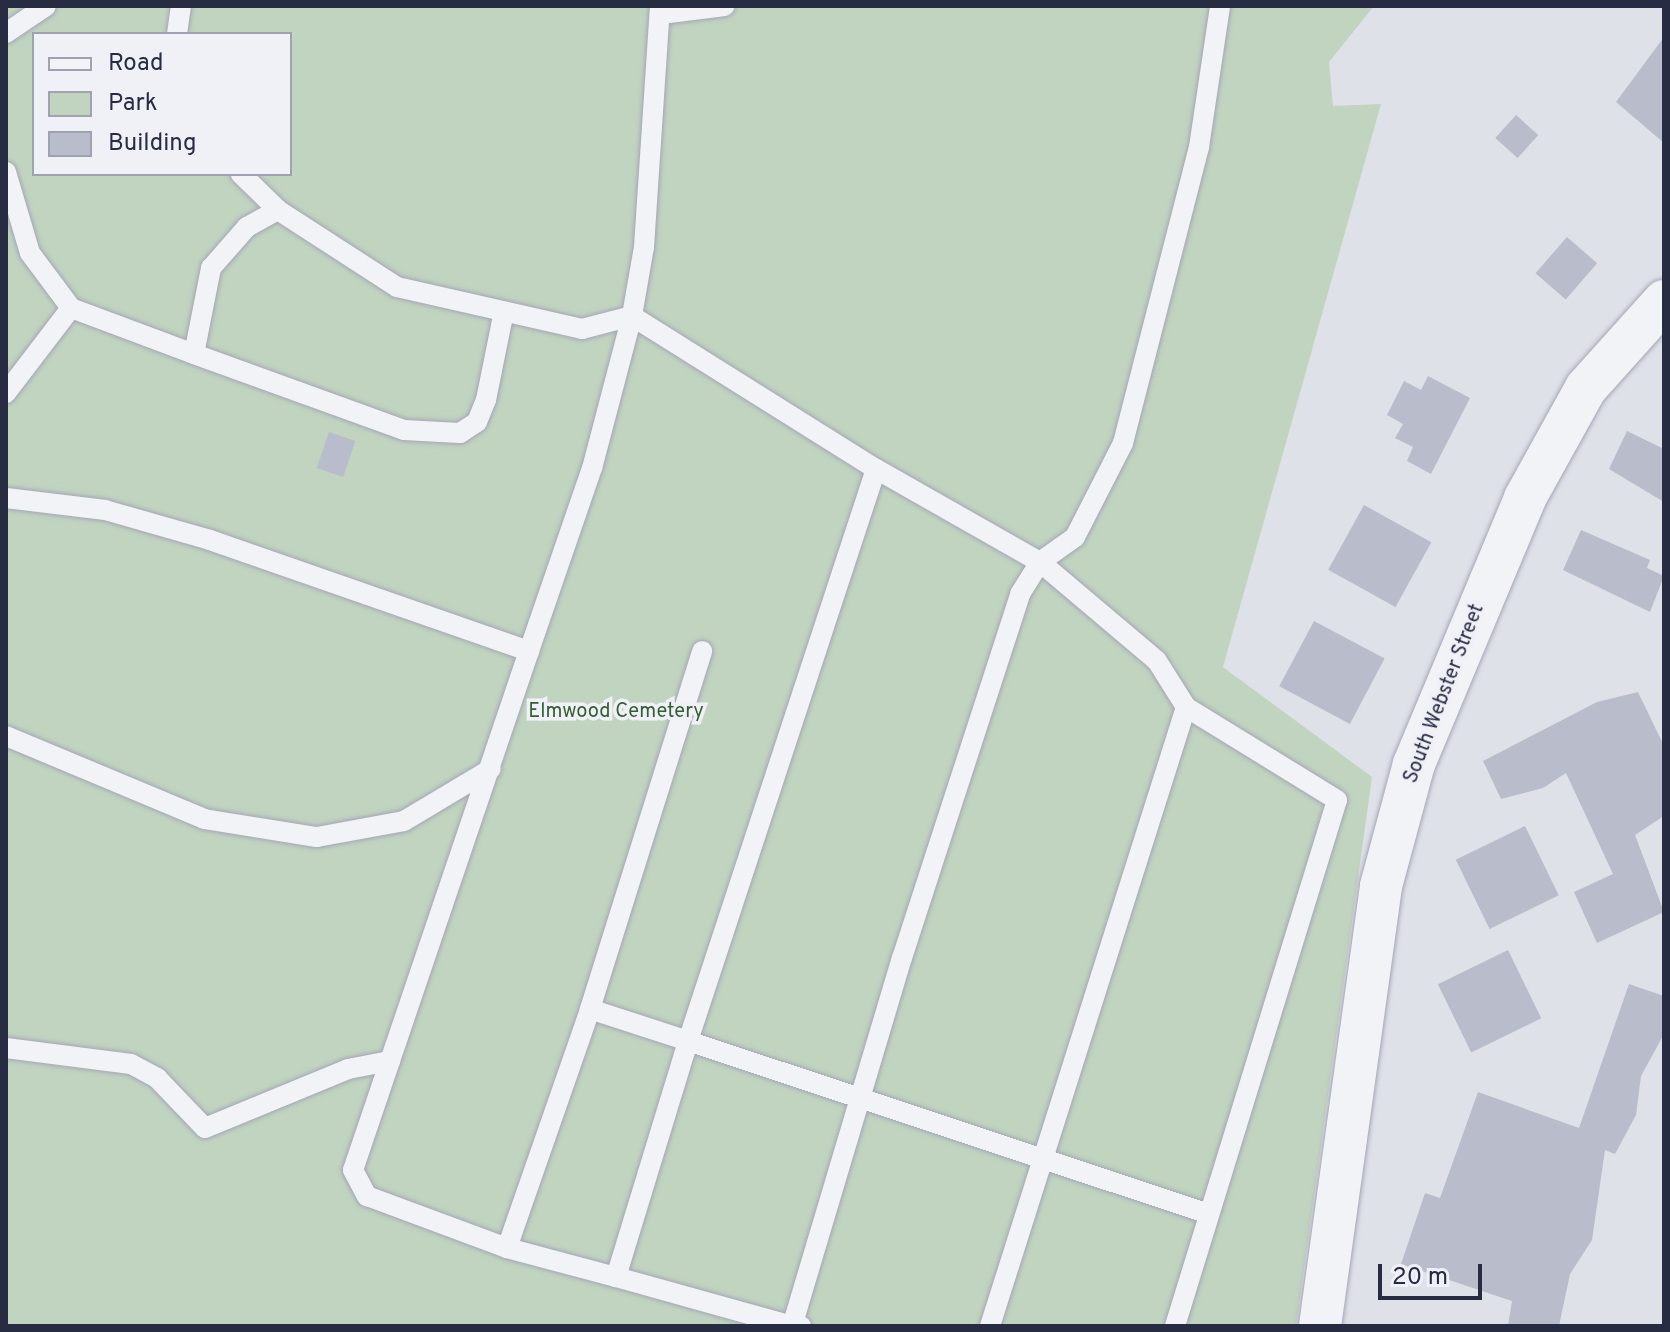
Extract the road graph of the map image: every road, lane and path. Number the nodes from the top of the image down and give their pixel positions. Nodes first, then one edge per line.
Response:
1 (46, 6) edge
2 (181, 6) edge
3 (724, 6) edge
4 (1220, 6) edge
5 (660, 10) edge
6 (177, 32) edge
7 (6, 33) edge
8 (6, 172) edge
9 (243, 176) edge
10 (278, 210) junction
11 (1664, 301) edge
12 (71, 308) junction
13 (503, 316) junction
14 (632, 316) junction
15 (194, 354) junction
16 (6, 393) edge
17 (876, 469) junction
18 (6, 498) edge
19 (1040, 562) junction
20 (529, 651) junction
21 (702, 651) dead end
22 (1186, 707) junction
23 (6, 736) edge
24 (491, 769) junction
25 (590, 1009) junction
26 (688, 1041) junction
27 (6, 1048) edge
28 (390, 1061) junction
29 (861, 1095) junction
30 (1042, 1160) junction
31 (1209, 1214) junction
32 (507, 1248) junction
33 (616, 1277) junction
34 (795, 1325) edge
35 (990, 1326) edge
36 (1175, 1326) edge
37 (1320, 1326) edge

1 - 7 lane
2 - 6 lane
3 - 5 lane
4 - 19 lane
5 - 14 lane
8 - 12 lane
9 - 10 lane
10 - 13 lane
10 - 15 lane
11 - 37 street, South Webster Street
12 - 15 lane
12 - 16 lane
13 - 14 lane
13 - 15 lane
14 - 17 lane
14 - 20 lane
17 - 19 lane
17 - 26 lane
18 - 20 lane
19 - 22 lane
19 - 29 lane
20 - 24 lane
21 - 25 lane
22 - 30 lane
22 - 31 lane
23 - 24 lane
24 - 28 lane
25 - 26 lane
25 - 32 lane
26 - 29 lane
26 - 33 lane
27 - 28 lane
28 - 32 lane
29 - 30 lane
29 - 34 lane
30 - 31 lane
30 - 35 lane
31 - 36 lane
32 - 33 lane
33 - 34 lane

